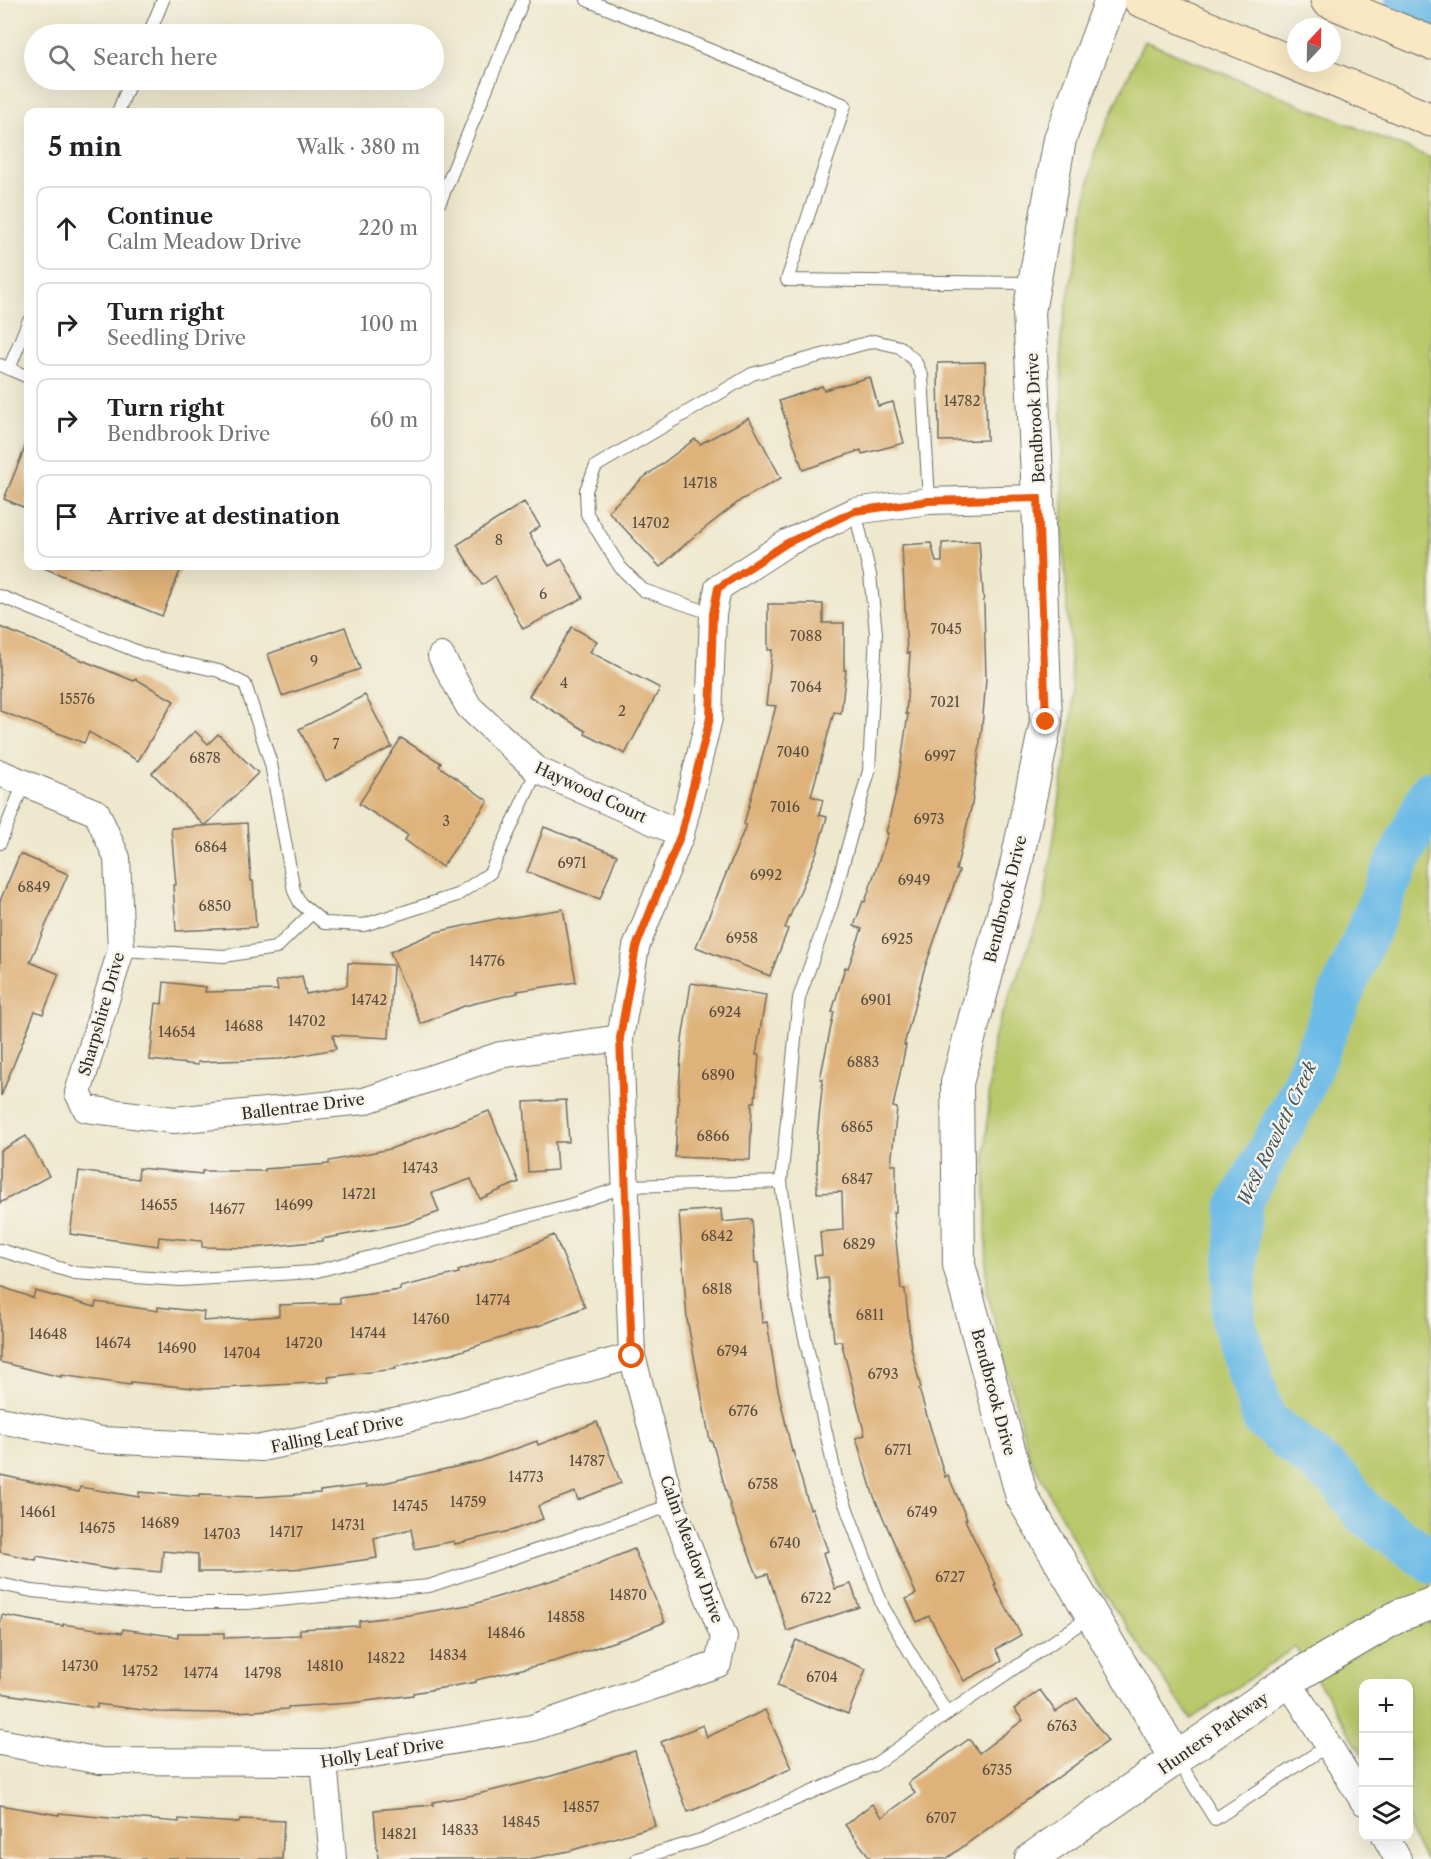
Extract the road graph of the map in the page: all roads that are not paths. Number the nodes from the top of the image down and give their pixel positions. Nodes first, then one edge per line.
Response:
1 (163, 0) edge
2 (523, 0) edge
3 (587, 0) edge
4 (1112, 0) edge
5 (1140, 0) edge
6 (1337, 4) edge
7 (153, 24) edge
8 (1431, 43) edge
9 (127, 90) edge
10 (120, 108) edge
11 (1431, 120) edge
12 (444, 192) edge
13 (1034, 283) junction
14 (24, 330) edge
15 (4, 367) edge
16 (24, 374) edge
17 (1038, 498) junction
18 (929, 501) junction
19 (855, 511) junction
20 (0, 596) edge
21 (713, 614) junction
22 (441, 656) dead end
23 (537, 770) junction
24 (0, 773) edge
25 (24, 783) junction
26 (681, 834) junction
27 (0, 843) edge
28 (312, 913) junction
29 (121, 950) junction
30 (620, 1038) junction
31 (86, 1109) joint
32 (781, 1182) junction
33 (626, 1186) junction
34 (0, 1250) edge
35 (632, 1356) junction
36 (0, 1420) edge
37 (672, 1505) junction
38 (0, 1584) edge
39 (1431, 1604) edge
40 (1091, 1616) junction
41 (718, 1664) joint
42 (1288, 1681) junction
43 (947, 1714) junction
44 (0, 1742) edge
45 (1329, 1745) junction
46 (1176, 1758) junction
47 (324, 1762) junction
48 (1359, 1794) edge
49 (1388, 1841) edge
50 (333, 1859) edge
51 (638, 1859) edge
52 (1031, 1859) edge
53 (1398, 1859) edge

1 - 7 lane
2 - 12 lane
3 - 13 lane
4 - 13 street, Bendbrook Drive
5 - 11 main road
6 - 8 main road
9 - 10 lane
13 - 17 street, Bendbrook Drive
14 - 15 lane
15 - 16 lane
17 - 18 street
17 - 40 street, Bendbrook Drive
18 - 19 street
18 - 21 lane
19 - 21 street, Calm Meadow Drive
19 - 32 lane
20 - 28 lane
21 - 26 street, Calm Meadow Drive
22 - 23 street, Haywood Court
23 - 26 street, Haywood Court
23 - 28 lane
24 - 25 street
25 - 27 lane
25 - 29 street, Sharpshire Drive
26 - 30 street, Calm Meadow Drive
28 - 29 lane
29 - 31 street, Sharpshire Drive
30 - 31 street, Ballentrae Drive
30 - 33 street, Calm Meadow Drive
32 - 33 lane
32 - 43 lane
33 - 34 lane
33 - 35 street, Calm Meadow Drive
35 - 36 street, Falling Leaf Drive
35 - 37 street, Calm Meadow Drive
37 - 38 lane
37 - 41 street, Calm Meadow Drive
39 - 42 street, Hunters Parkway
40 - 43 lane
40 - 46 street, Bendbrook Drive
41 - 47 street, Holly Leaf Drive
42 - 45 street
42 - 46 street, Hunters Parkway
43 - 51 lane
44 - 47 street, Holly Leaf Drive
45 - 46 lane
45 - 48 street
46 - 52 street, Hunters Parkway
47 - 50 street
49 - 53 street

